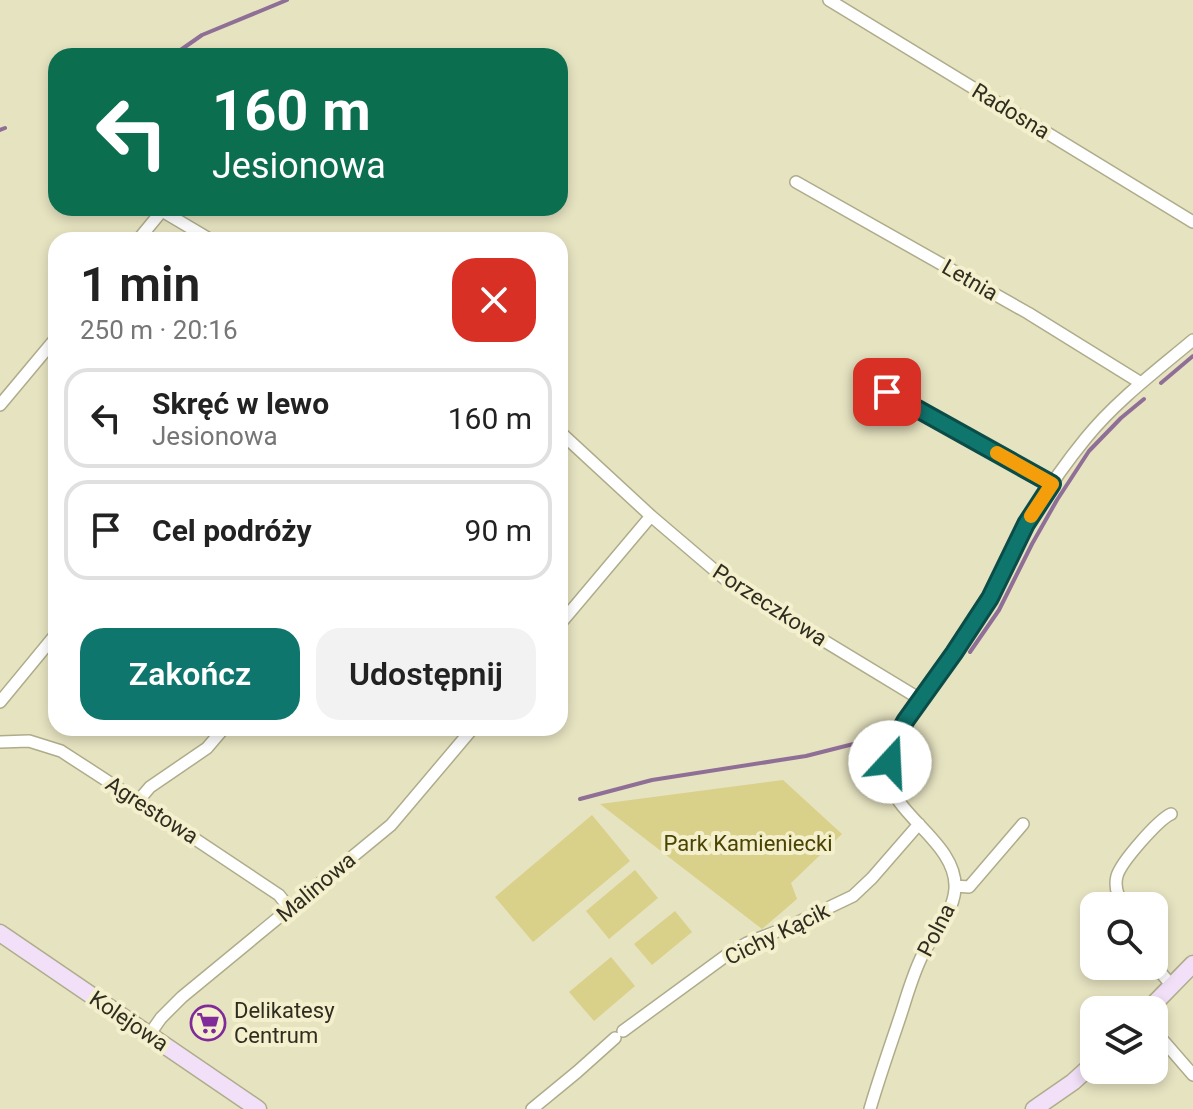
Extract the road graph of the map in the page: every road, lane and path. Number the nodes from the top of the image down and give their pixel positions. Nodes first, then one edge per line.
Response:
1 (829, 0) edge
2 (796, 182) dead end
3 (169, 216) edge
4 (1193, 222) edge
5 (197, 232) edge
6 (1193, 340) edge
7 (48, 348) edge
8 (1141, 383) junction
9 (887, 392) dead end
10 (0, 405) edge
11 (568, 439) edge
12 (1052, 484) junction
13 (651, 516) junction
14 (568, 615) edge
15 (48, 644) edge
16 (920, 699) junction
17 (0, 702) edge
18 (217, 736) edge
19 (466, 736) edge
20 (0, 742) edge
21 (138, 801) junction
22 (1171, 814) dead end
23 (919, 824) junction
24 (1023, 824) dead end
25 (955, 886) junction
26 (1118, 892) edge
27 (290, 909) junction
28 (0, 933) edge
29 (1193, 964) edge
30 (1167, 980) edge
31 (1172, 986) junction
32 (1162, 996) edge
33 (149, 1035) junction
34 (1168, 1046) edge
35 (1193, 1075) edge
36 (1080, 1076) edge
37 (258, 1109) edge
38 (532, 1109) edge
39 (870, 1109) edge
40 (1034, 1109) edge

1 - 4 street, Radosna
2 - 8 street, Letnia
3 - 5 street
6 - 8 street, Polna
7 - 10 street
8 - 12 street, Polna
9 - 12 street
11 - 13 street, Porzeczkowa
12 - 16 street, Polna
13 - 14 street
13 - 16 street, Porzeczkowa
15 - 17 street
16 - 23 street, Polna
18 - 21 street
19 - 27 street, Malinowa
20 - 21 street, Agrestowa
21 - 27 street, Agrestowa
22 - 26 street
23 - 25 street, Polna
23 - 38 street, Cichy Kącik
24 - 25 street
25 - 39 street, Polna
27 - 33 street, Malinowa
28 - 33 street, Kolejowa
29 - 31 street
30 - 31 street
31 - 32 street
33 - 37 street, Kolejowa
34 - 35 street
36 - 40 street

